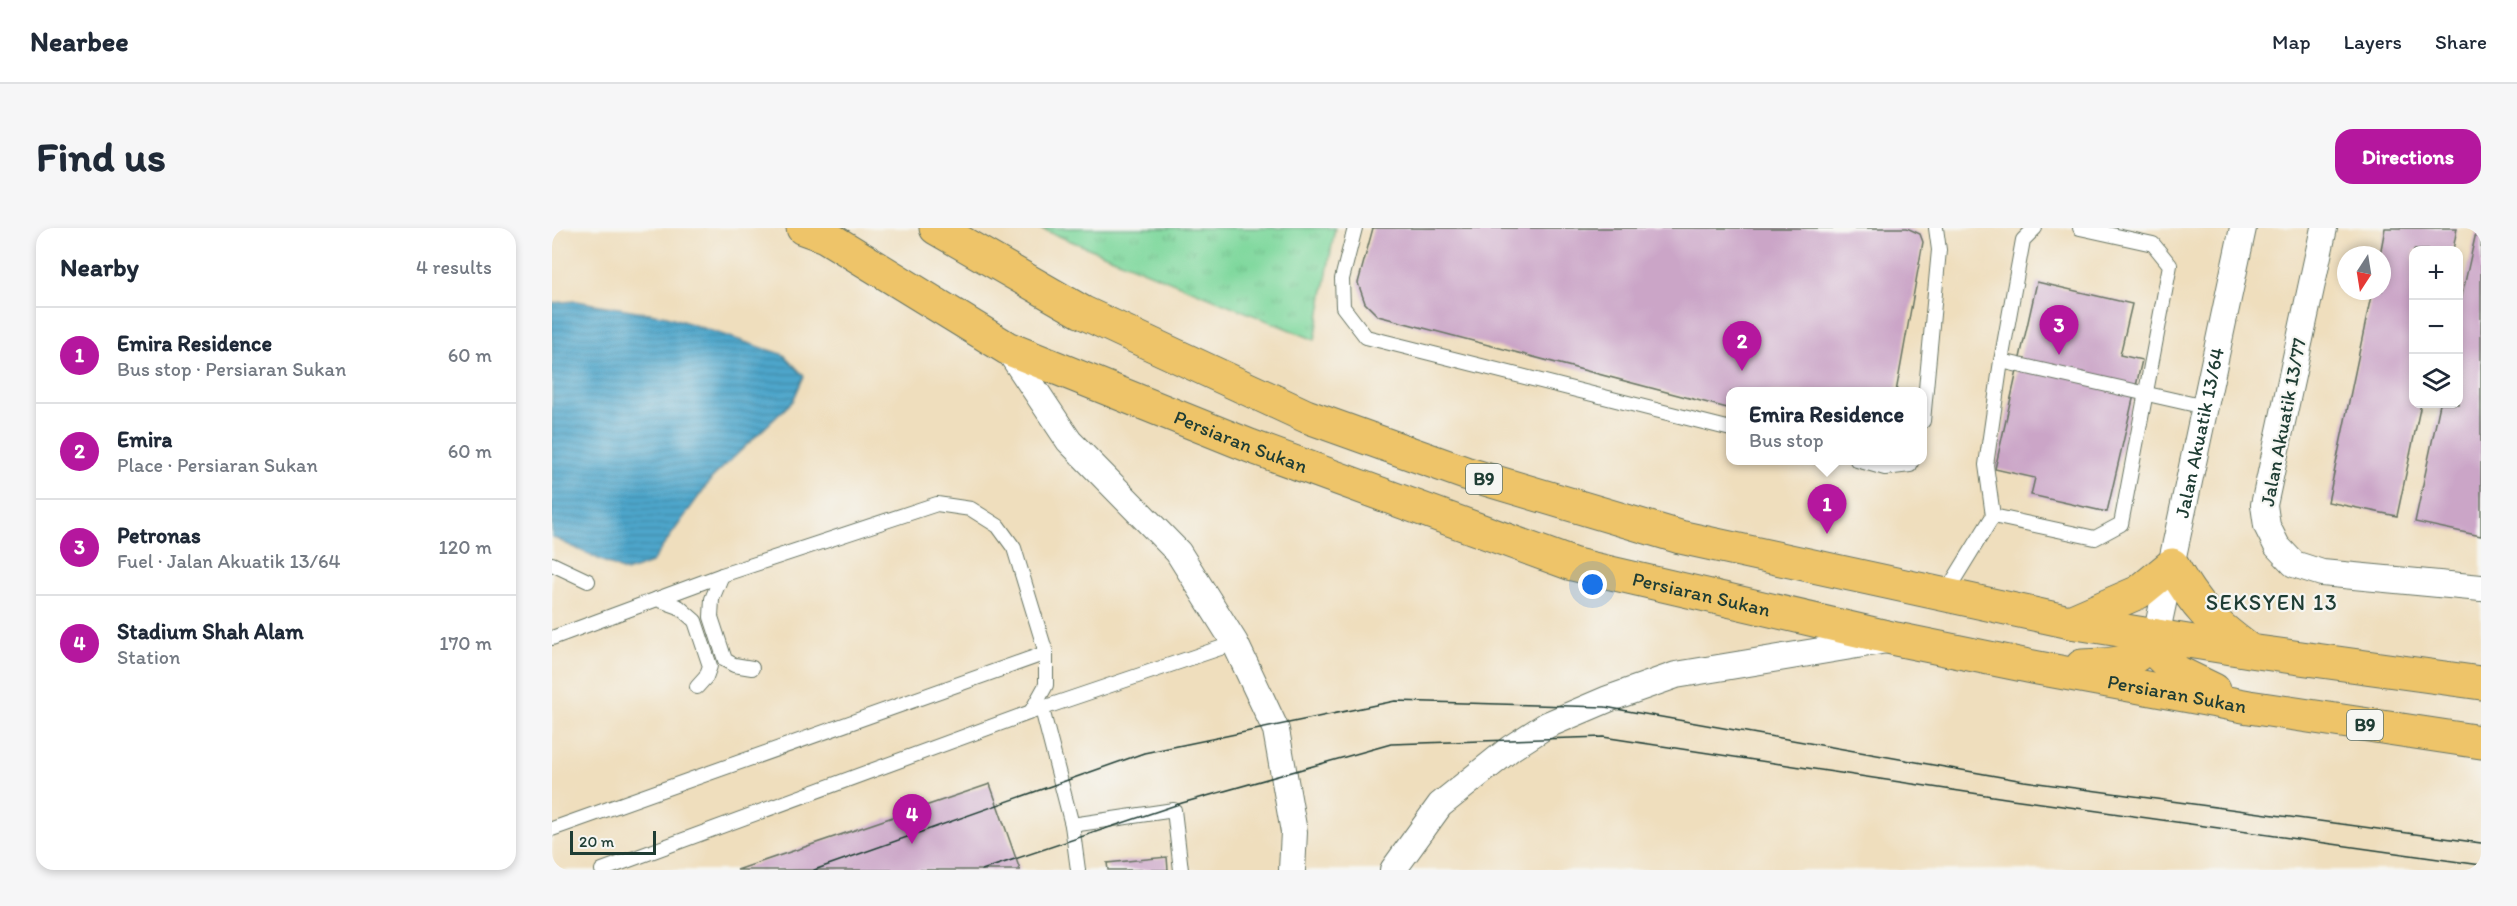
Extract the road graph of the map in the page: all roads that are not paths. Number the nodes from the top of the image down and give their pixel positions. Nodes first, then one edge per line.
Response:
1 (936, 228) edge
2 (1355, 228) edge
3 (1936, 228) edge
4 (2035, 228) edge
5 (2080, 228) edge
6 (2243, 228) edge
7 (2324, 228) edge
8 (2095, 230) edge
9 (815, 231) edge
10 (1007, 348) junction
11 (2001, 361) junction
12 (1926, 387) edge
13 (2145, 393) junction
14 (2205, 407) junction
15 (1726, 428) edge
16 (1874, 465) edge
17 (1910, 465) edge
18 (1993, 516) junction
19 (552, 564) edge
20 (2172, 565) junction
21 (723, 575) junction
22 (588, 581) dead end
23 (2481, 588) edge
24 (1945, 595) junction
25 (657, 599) junction
26 (2070, 622) junction
27 (2156, 636) junction
28 (552, 638) edge
29 (1896, 639) junction
30 (1235, 643) junction
31 (2250, 651) junction
32 (1046, 653) junction
33 (752, 668) dead end
34 (2038, 668) junction
35 (2481, 683) edge
36 (697, 687) dead end
37 (2249, 707) junction
38 (1037, 710) junction
39 (2481, 742) edge
40 (1072, 825) junction
41 (552, 829) edge
42 (602, 870) edge
43 (1078, 870) edge
44 (1181, 870) edge
45 (1292, 870) edge
46 (1393, 870) edge

1 - 24 main road, B9
2 - 15 lane
3 - 12 lane
4 - 11 lane
5 - 8 lane
6 - 14 street, Jalan Akuatik 13/64
7 - 23 street, Jalan Akuatik 13/77
8 - 13 lane
9 - 10 main road, Persiaran Sukan / B9
10 - 29 main road, Persiaran Sukan / B9
10 - 30 street
11 - 13 lane
11 - 18 lane
13 - 14 lane
13 - 18 lane
14 - 20 street, Jalan Akuatik 13/64
16 - 17 lane
18 - 24 lane
19 - 22 lane
20 - 26 main road
20 - 27 street, Jalan Akuatik 13/64
20 - 31 main road
21 - 25 lane
21 - 32 lane
21 - 33 lane
24 - 26 main road, B9
25 - 28 lane
25 - 36 lane
26 - 27 main road, B9
27 - 31 main road, B9
27 - 34 main road
27 - 37 main road
29 - 34 main road, Persiaran Sukan / B9
29 - 46 street
30 - 38 lane
30 - 45 street
31 - 35 main road, B9
32 - 38 lane
32 - 41 lane
34 - 37 main road, Persiaran Sukan / B9
37 - 39 main road, Persiaran Sukan / B9
38 - 40 lane
38 - 42 lane
40 - 43 lane
40 - 44 lane

